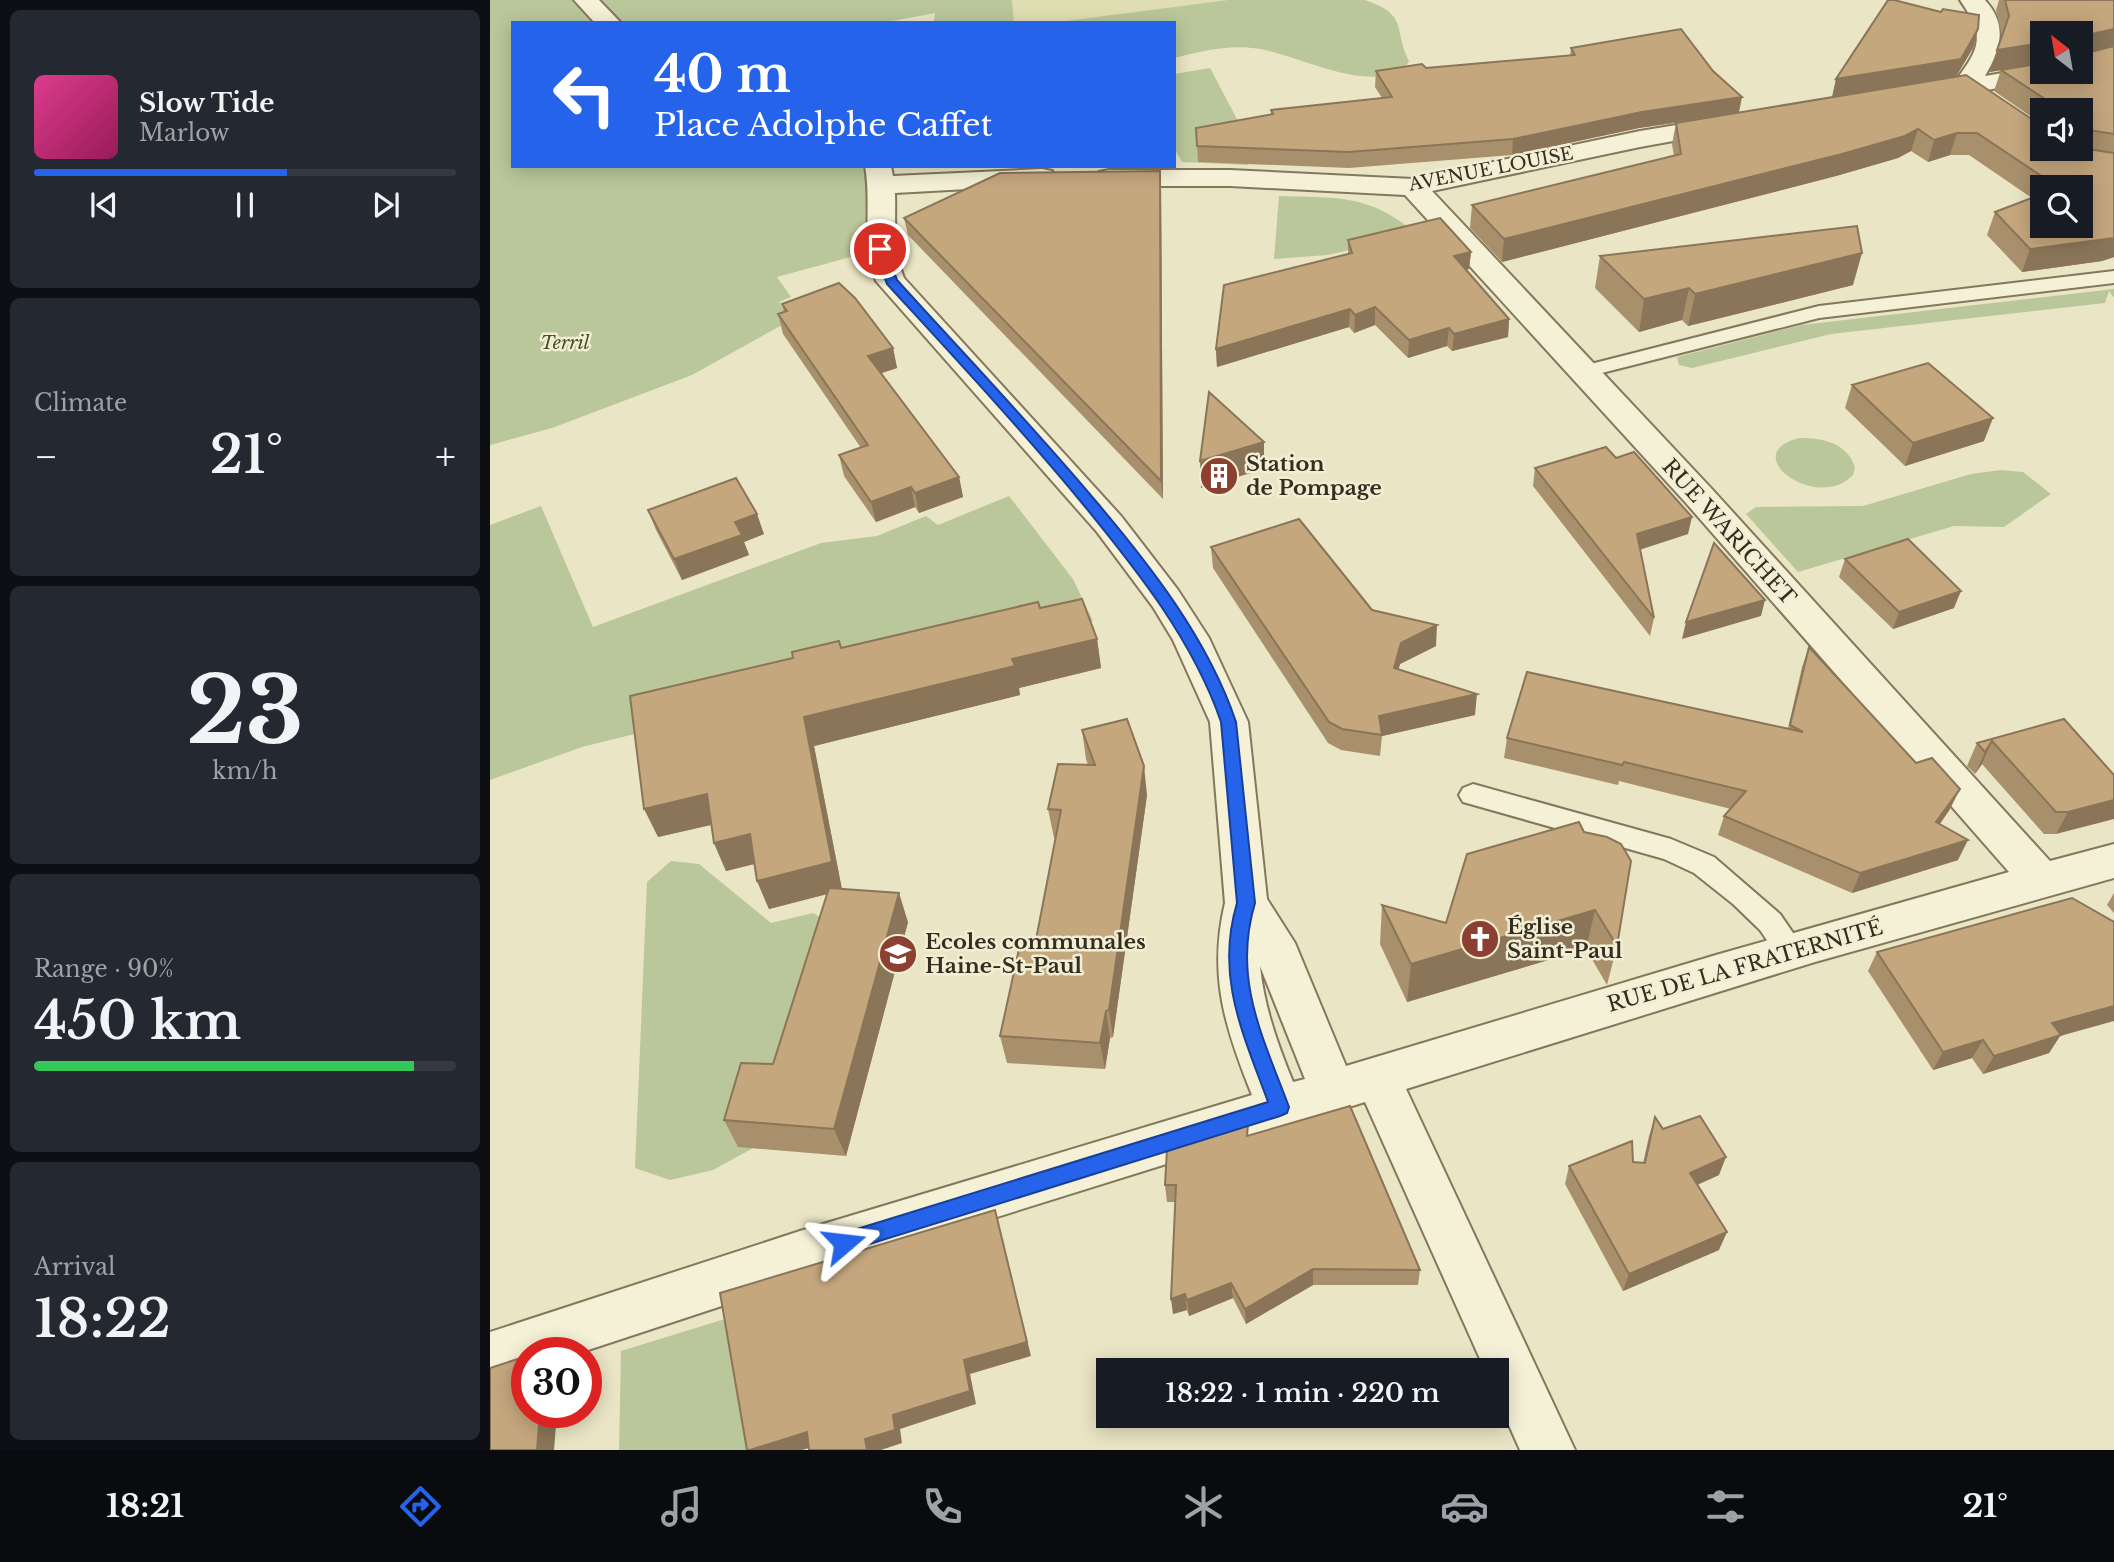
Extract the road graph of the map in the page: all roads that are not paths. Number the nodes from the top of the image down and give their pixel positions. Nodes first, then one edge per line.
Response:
1 (586, 0) edge
2 (1972, 0) edge
3 (607, 21) edge
4 (2030, 75) edge
5 (1965, 86) junction
6 (1898, 97) edge
7 (1998, 109) edge
8 (1749, 121) edge
9 (881, 176) edge
10 (1413, 187) junction
11 (2114, 277) edge
12 (1581, 372) junction
13 (1472, 795) dead end
14 (2114, 861) edge
15 (2041, 880) junction
16 (1246, 903) junction
17 (1791, 952) junction
18 (1355, 1084) junction
19 (1280, 1107) junction
20 (490, 1358) edge
21 (1548, 1450) edge

1 - 3 street
2 - 5 street
4 - 5 street
5 - 6 street
5 - 7 street
8 - 10 street, AVENUE LOUISE
9 - 10 street, AVENUE LOUISE
9 - 16 street
10 - 12 street, RUE WARICHET
11 - 12 lane
12 - 15 street, RUE WARICHET
13 - 17 lane
14 - 15 street, RUE DE LA FRATERNITÉ
15 - 17 street, RUE DE LA FRATERNITÉ
16 - 18 street
16 - 19 street
17 - 18 street, RUE DE LA FRATERNITÉ
18 - 19 street, RUE DE LA FRATERNITÉ
18 - 21 street
19 - 20 street, RUE DE LA FRATERNITÉ

